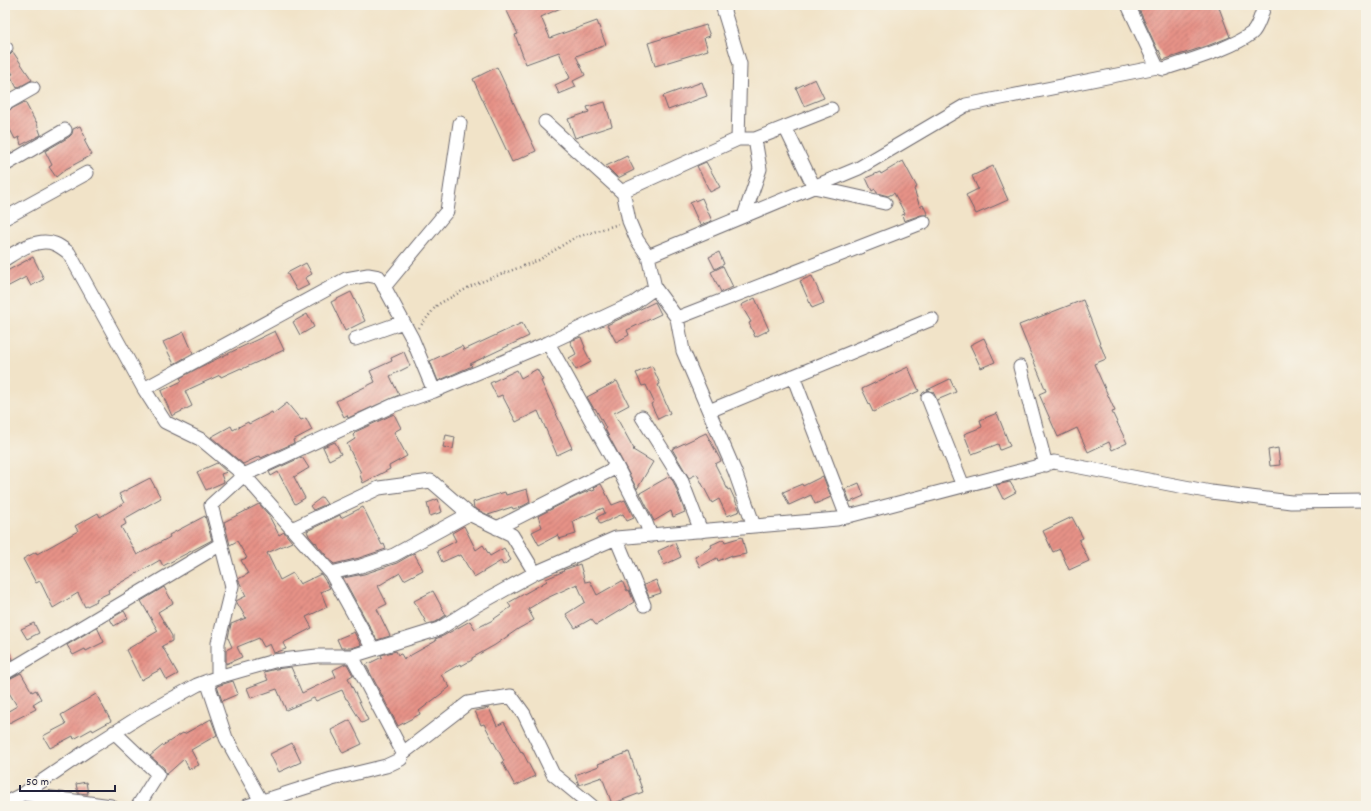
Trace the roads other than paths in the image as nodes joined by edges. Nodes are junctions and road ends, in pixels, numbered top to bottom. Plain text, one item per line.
1 (722, 5) edge
2 (1128, 5) edge
3 (1264, 5) edge
4 (1157, 67) junction
5 (33, 88) dead end
6 (5, 104) edge
7 (831, 109) dead end
8 (545, 122) dead end
9 (460, 123) dead end
10 (785, 127) junction
11 (65, 130) dead end
12 (738, 139) junction
13 (755, 139) junction
14 (5, 165) edge
15 (87, 173) dead end
16 (814, 187) junction
17 (623, 193) junction
18 (885, 203) dead end
19 (744, 216) junction
20 (5, 218) edge
21 (924, 222) dead end
22 (648, 256) junction
23 (5, 259) edge
24 (384, 287) junction
25 (655, 288) junction
26 (677, 318) junction
27 (932, 319) dead end
28 (403, 322) junction
29 (355, 339) dead end
30 (548, 343) junction
31 (1020, 367) dead end
32 (793, 376) junction
33 (144, 389) junction
34 (434, 391) junction
35 (928, 398) dead end
36 (709, 411) junction
37 (642, 417) dead end
38 (1046, 465) junction
39 (617, 467) junction
40 (244, 475) junction
41 (963, 486) junction
42 (1366, 501) edge
43 (469, 514) junction
44 (847, 517) junction
45 (754, 526) junction
46 (497, 528) junction
47 (292, 529) junction
48 (701, 531) junction
49 (651, 536) junction
50 (616, 538) junction
51 (221, 544) junction
52 (331, 573) junction
53 (536, 573) junction
54 (644, 605) dead end
55 (373, 649) junction
56 (352, 656) junction
57 (5, 673) edge
58 (212, 679) junction
59 (114, 732) junction
60 (403, 754) junction
61 (23, 794) junction
62 (261, 801) junction
63 (5, 803) edge
64 (111, 806) edge
65 (138, 806) edge
66 (247, 806) edge
67 (592, 806) edge

1 - 12 street
2 - 4 street
3 - 4 street
4 - 16 street
5 - 6 street
7 - 10 street
8 - 17 street
9 - 24 street
10 - 13 street
10 - 16 street
11 - 14 street
12 - 13 street
12 - 17 street
13 - 19 street
15 - 20 street
16 - 18 street
16 - 19 street
17 - 22 street
19 - 22 street
21 - 26 street
22 - 25 street
23 - 33 street
24 - 28 street
24 - 33 street
25 - 26 street
25 - 30 street
26 - 36 street
27 - 32 street
28 - 29 street
28 - 34 street
30 - 34 street
30 - 39 street
31 - 38 street
32 - 36 street
32 - 44 street
33 - 40 street
34 - 40 street
35 - 41 street
36 - 45 street
37 - 48 street
38 - 41 street
38 - 42 street
39 - 46 street
39 - 49 street
40 - 47 street
40 - 51 street
41 - 44 street
43 - 46 street
43 - 47 street
43 - 52 street
44 - 45 street
45 - 48 street
46 - 53 street
47 - 52 street
48 - 49 street
49 - 50 street
50 - 53 street
50 - 54 street
51 - 57 street
51 - 58 street
52 - 55 street
53 - 55 street
55 - 56 street
56 - 58 street
56 - 60 street
58 - 59 street
58 - 62 street
59 - 61 street
59 - 65 street
60 - 62 street
60 - 67 street
61 - 63 street
61 - 64 street
62 - 66 street

